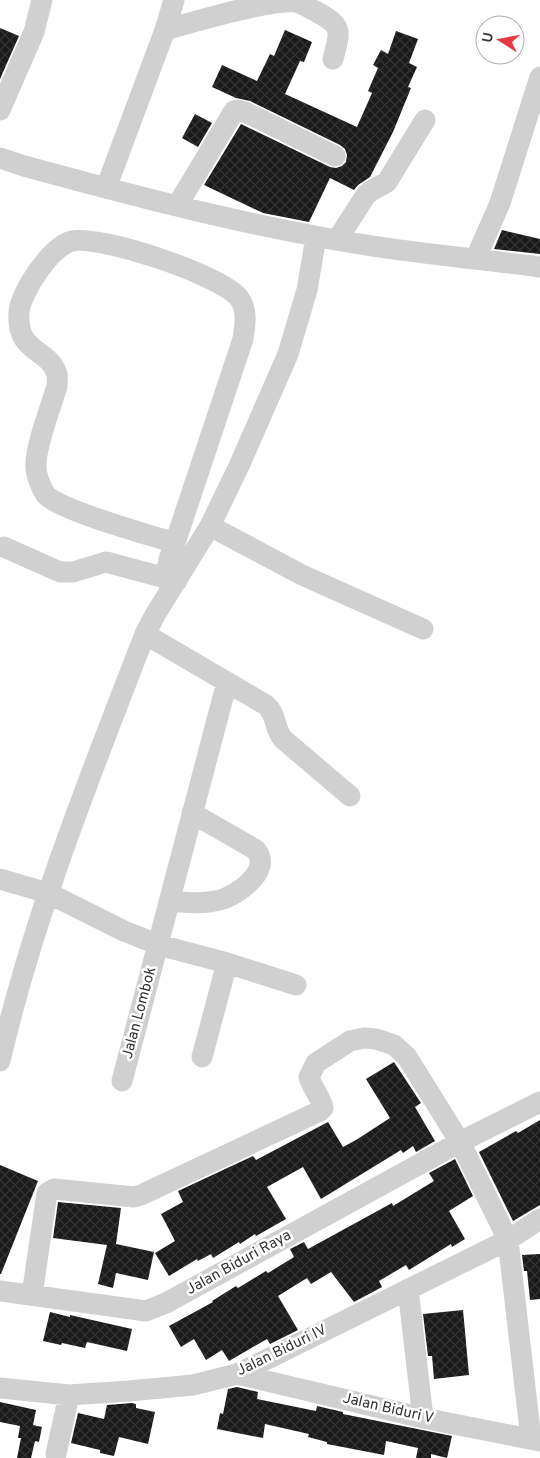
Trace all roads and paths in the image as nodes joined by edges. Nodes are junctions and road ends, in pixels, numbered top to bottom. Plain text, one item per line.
1 (42, 0) edge
2 (174, 0) edge
3 (165, 30) junction
4 (333, 59) dead end
5 (540, 77) edge
6 (0, 110) edge
7 (425, 120) dead end
8 (335, 156) dead end
9 (0, 158) edge
10 (106, 188) junction
11 (177, 206) junction
12 (316, 236) junction
13 (337, 240) junction
14 (476, 258) junction
15 (540, 267) edge
16 (210, 526) junction
17 (175, 543) junction
18 (4, 547) dead end
19 (171, 579) junction
20 (423, 629) dead end
21 (146, 634) junction
22 (227, 682) junction
23 (350, 796) dead end
24 (192, 813) junction
25 (0, 879) edge
26 (48, 893) junction
27 (170, 900) junction
28 (158, 945) junction
29 (227, 963) junction
30 (296, 985) dead end
31 (202, 1057) dead end
32 (0, 1061) edge
33 (122, 1081) dead end
34 (540, 1102) edge
35 (460, 1142) junction
36 (540, 1218) edge
37 (508, 1240) junction
38 (408, 1289) junction
39 (0, 1291) edge
40 (32, 1295) junction
41 (238, 1374) junction
42 (0, 1388) edge
43 (69, 1394) junction
44 (423, 1418) junction
45 (535, 1440) edge
46 (56, 1454) dead end

1 - 6 street
2 - 3 street
3 - 4 street
3 - 10 street
5 - 14 street
7 - 13 street
8 - 11 street
9 - 10 street
10 - 11 street
11 - 12 street
12 - 13 street
12 - 16 street
13 - 14 street
14 - 15 street
16 - 19 street
16 - 20 street
17 - 17 street
17 - 19 street
18 - 19 street
19 - 21 street
21 - 22 street
21 - 26 street
22 - 23 street
22 - 24 street, Jalan Lombok
24 - 27 street, Jalan Lombok
24 - 27 street
25 - 26 street
26 - 28 street
26 - 32 street
27 - 28 street, Jalan Lombok
28 - 29 street
28 - 33 street, Jalan Lombok
29 - 30 street
29 - 31 street
34 - 35 street, Jalan Biduri Raya
35 - 37 street
35 - 40 street, Jalan Biduri Raya
35 - 40 street
36 - 37 street, Jalan Biduri IV
37 - 38 street, Jalan Biduri IV
37 - 45 street
38 - 41 street, Jalan Biduri IV
38 - 44 street
39 - 40 street, Jalan Biduri Raya
41 - 43 street, Jalan Biduri IV
41 - 44 street, Jalan Biduri V
42 - 43 street, Jalan Biduri IV
43 - 46 street
44 - 45 street, Jalan Biduri V

